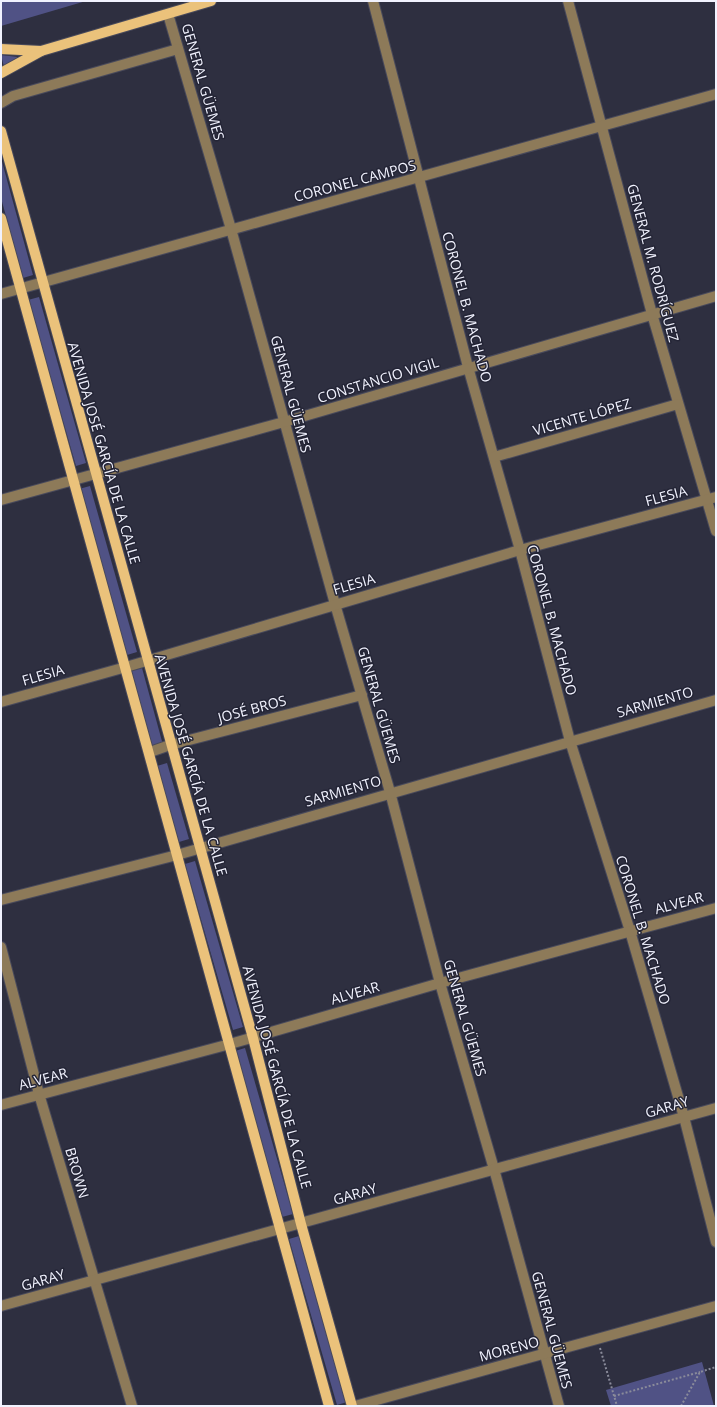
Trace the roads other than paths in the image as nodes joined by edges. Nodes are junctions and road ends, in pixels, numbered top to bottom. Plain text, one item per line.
1 (211, 1) edge
2 (373, 1) edge
3 (568, 1) edge
4 (168, 14) junction
5 (1, 49) edge
6 (178, 49) junction
7 (41, 51) junction
8 (1, 73) edge
9 (716, 94) edge
10 (1, 103) edge
11 (602, 126) junction
12 (1, 131) edge
13 (419, 178) junction
14 (1, 218) edge
15 (231, 229) junction
16 (42, 283) junction
17 (21, 289) junction
18 (1, 294) edge
19 (716, 296) edge
20 (652, 314) junction
21 (468, 367) junction
22 (678, 404) junction
23 (284, 422) junction
24 (494, 457) junction
25 (95, 474) junction
26 (74, 480) junction
27 (711, 498) edge
28 (1, 500) edge
29 (716, 531) edge
30 (520, 550) junction
31 (334, 604) junction
32 (147, 660) junction
33 (126, 667) junction
34 (362, 695) junction
35 (716, 700) edge
36 (1, 702) edge
37 (570, 741) junction
38 (170, 745) junction
39 (150, 752) junction
40 (390, 792) junction
41 (200, 848) junction
42 (177, 854) junction
43 (1, 900) edge
44 (716, 908) edge
45 (630, 931) junction
46 (1, 947) edge
47 (440, 983) junction
48 (253, 1038) junction
49 (230, 1044) junction
50 (40, 1094) junction
51 (1, 1105) edge
52 (716, 1108) edge
53 (684, 1116) junction
54 (494, 1169) junction
55 (302, 1224) junction
56 (281, 1230) junction
57 (716, 1242) edge
58 (93, 1280) junction
59 (1, 1306) edge
60 (716, 1306) edge
61 (544, 1354) junction
62 (132, 1406) edge
63 (330, 1406) edge
64 (352, 1406) edge
65 (356, 1406) edge
66 (559, 1406) edge

1 - 4 main road
2 - 13 street, CORONEL B. MACHADO
3 - 11 street, GENERAL M. RODRÍGUEZ
4 - 6 street, GENERAL GÜEMES
4 - 7 main road
5 - 7 main road
6 - 10 street
6 - 15 street, GENERAL GÜEMES
7 - 8 main road
9 - 11 street, CORONEL CAMPOS
11 - 13 street, CORONEL CAMPOS
11 - 20 street, GENERAL M. RODRÍGUEZ
12 - 16 main road, AVENIDA JOSÉ GARCÍA DE LA CALLE
13 - 15 street, CORONEL CAMPOS
13 - 21 street, CORONEL B. MACHADO
14 - 17 main road
15 - 16 street, CORONEL CAMPOS
15 - 23 street, GENERAL GÜEMES
16 - 17 street, CORONEL CAMPOS
16 - 25 main road, AVENIDA JOSÉ GARCÍA DE LA CALLE
17 - 18 street, CORONEL CAMPOS
17 - 26 main road
19 - 20 street, CONSTANCIO VIGIL
20 - 21 street, CONSTANCIO VIGIL
20 - 22 street, GENERAL M. RODRÍGUEZ
21 - 23 street, CONSTANCIO VIGIL
21 - 24 street, CORONEL B. MACHADO
22 - 24 street, VICENTE LÓPEZ
22 - 27 street, GENERAL M. RODRÍGUEZ
23 - 25 street, CONSTANCIO VIGIL
23 - 31 street, GENERAL GÜEMES
24 - 30 street, CORONEL B. MACHADO
25 - 26 street, CONSTANCIO VIGIL
25 - 32 main road, AVENIDA JOSÉ GARCÍA DE LA CALLE
26 - 28 street, CONSTANCIO VIGIL
26 - 33 main road
27 - 29 street, GENERAL M. RODRÍGUEZ
27 - 30 street, FLESIA
30 - 31 street, FLESIA
30 - 37 street, CORONEL B. MACHADO
31 - 32 street, FLESIA
31 - 34 street, GENERAL GÜEMES
32 - 33 street, FLESIA
32 - 38 main road, AVENIDA JOSÉ GARCÍA DE LA CALLE
33 - 36 street, FLESIA
33 - 39 main road
34 - 38 street, JOSÉ BROS
34 - 40 street, GENERAL GÜEMES
35 - 37 street, SARMIENTO
37 - 40 street, SARMIENTO
37 - 45 street, CORONEL B. MACHADO
38 - 39 street, JOSÉ BROS
38 - 41 main road, AVENIDA JOSÉ GARCÍA DE LA CALLE
39 - 42 main road
40 - 41 street, SARMIENTO
40 - 47 street, GENERAL GÜEMES
41 - 42 street, SARMIENTO
41 - 48 main road, AVENIDA JOSÉ GARCÍA DE LA CALLE
42 - 43 street, SARMIENTO
42 - 49 main road
44 - 45 street, ALVEAR
45 - 47 street, ALVEAR
45 - 53 street, CORONEL B. MACHADO
46 - 50 street, BROWN
47 - 48 street, ALVEAR
47 - 54 street, GENERAL GÜEMES
48 - 49 street, ALVEAR
48 - 55 main road, AVENIDA JOSÉ GARCÍA DE LA CALLE
49 - 50 street, ALVEAR
49 - 56 main road
50 - 51 street, ALVEAR
50 - 58 street, BROWN
52 - 53 street, GARAY
53 - 54 street, GARAY
53 - 57 street, CORONEL B. MACHADO
54 - 55 street, GARAY
54 - 61 street, GENERAL GÜEMES
55 - 56 street, GARAY
55 - 64 main road, AVENIDA JOSÉ GARCÍA DE LA CALLE
56 - 58 street, GARAY
56 - 63 main road
58 - 59 street, GARAY
58 - 62 street, BROWN
60 - 61 street, MORENO
61 - 65 street, MORENO
61 - 66 street, GENERAL GÜEMES

